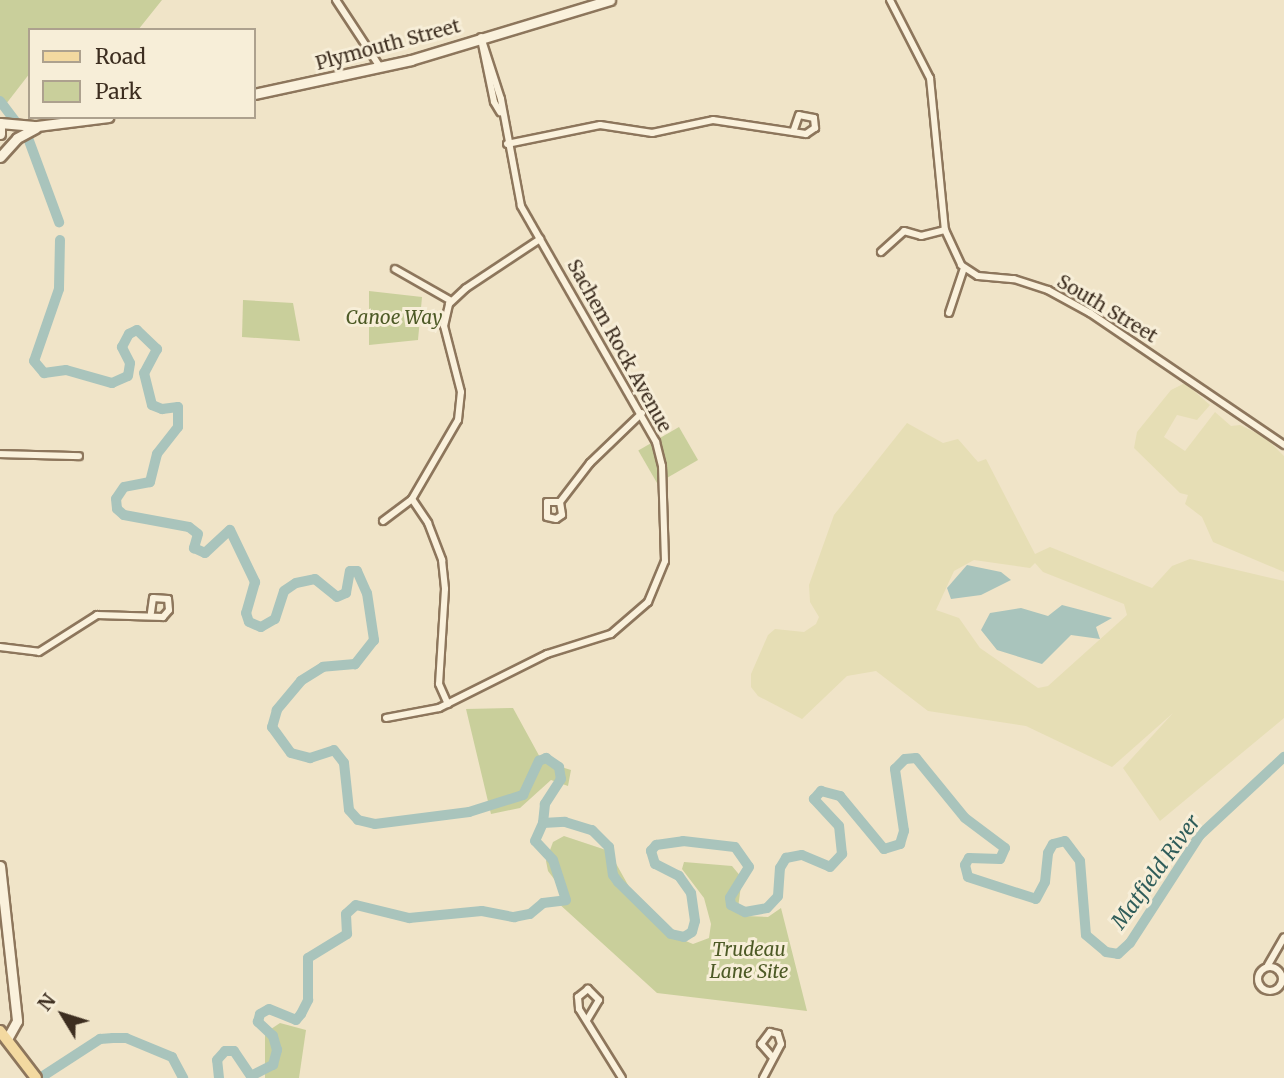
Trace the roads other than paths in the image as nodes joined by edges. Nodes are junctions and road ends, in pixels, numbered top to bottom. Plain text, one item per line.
1 (335, 0) edge
2 (610, 0) edge
3 (890, 0) edge
4 (481, 37) junction
5 (380, 67) junction
6 (256, 94) edge
7 (82, 119) edge
8 (57, 121) edge
9 (2, 123) edge
10 (24, 131) junction
11 (793, 132) dead end
12 (0, 134) edge
13 (507, 144) junction
14 (0, 157) edge
15 (945, 230) junction
16 (540, 239) junction
17 (881, 252) dead end
18 (964, 268) junction
19 (395, 269) dead end
20 (451, 301) junction
21 (949, 313) dead end
22 (642, 414) junction
23 (1284, 445) edge
24 (0, 454) edge
25 (79, 456) dead end
26 (412, 499) junction
27 (560, 502) dead end
28 (383, 522) dead end
29 (151, 614) dead end
30 (0, 647) edge
31 (448, 704) junction
32 (386, 718) dead end
33 (0, 866) edge
34 (1284, 937) edge
35 (1268, 965) dead end
36 (587, 1020) junction
37 (3, 1035) edge
38 (773, 1058) dead end
39 (34, 1075) edge
40 (622, 1078) edge
41 (763, 1078) edge

1 - 5 street
2 - 4 main road, Plymouth Street
3 - 15 street
4 - 5 main road, Plymouth Street
4 - 13 street, Sachem Rock Avenue
5 - 6 main road, Plymouth Street
7 - 8 main road
8 - 10 main road
9 - 10 main road
9 - 12 main road
10 - 14 main road
11 - 13 street
13 - 16 street, Sachem Rock Avenue
15 - 17 street
15 - 18 street
16 - 20 street
16 - 22 street, Sachem Rock Avenue
18 - 21 street
18 - 23 street, South Street
19 - 20 street
20 - 26 street
22 - 27 street
22 - 31 street, Sachem Rock Avenue
24 - 25 street
26 - 28 street
26 - 31 street
29 - 30 street
31 - 32 street, Sachem Rock Avenue
33 - 37 main road
34 - 35 street
36 - 36 street
36 - 40 street
37 - 39 main road
38 - 41 street

